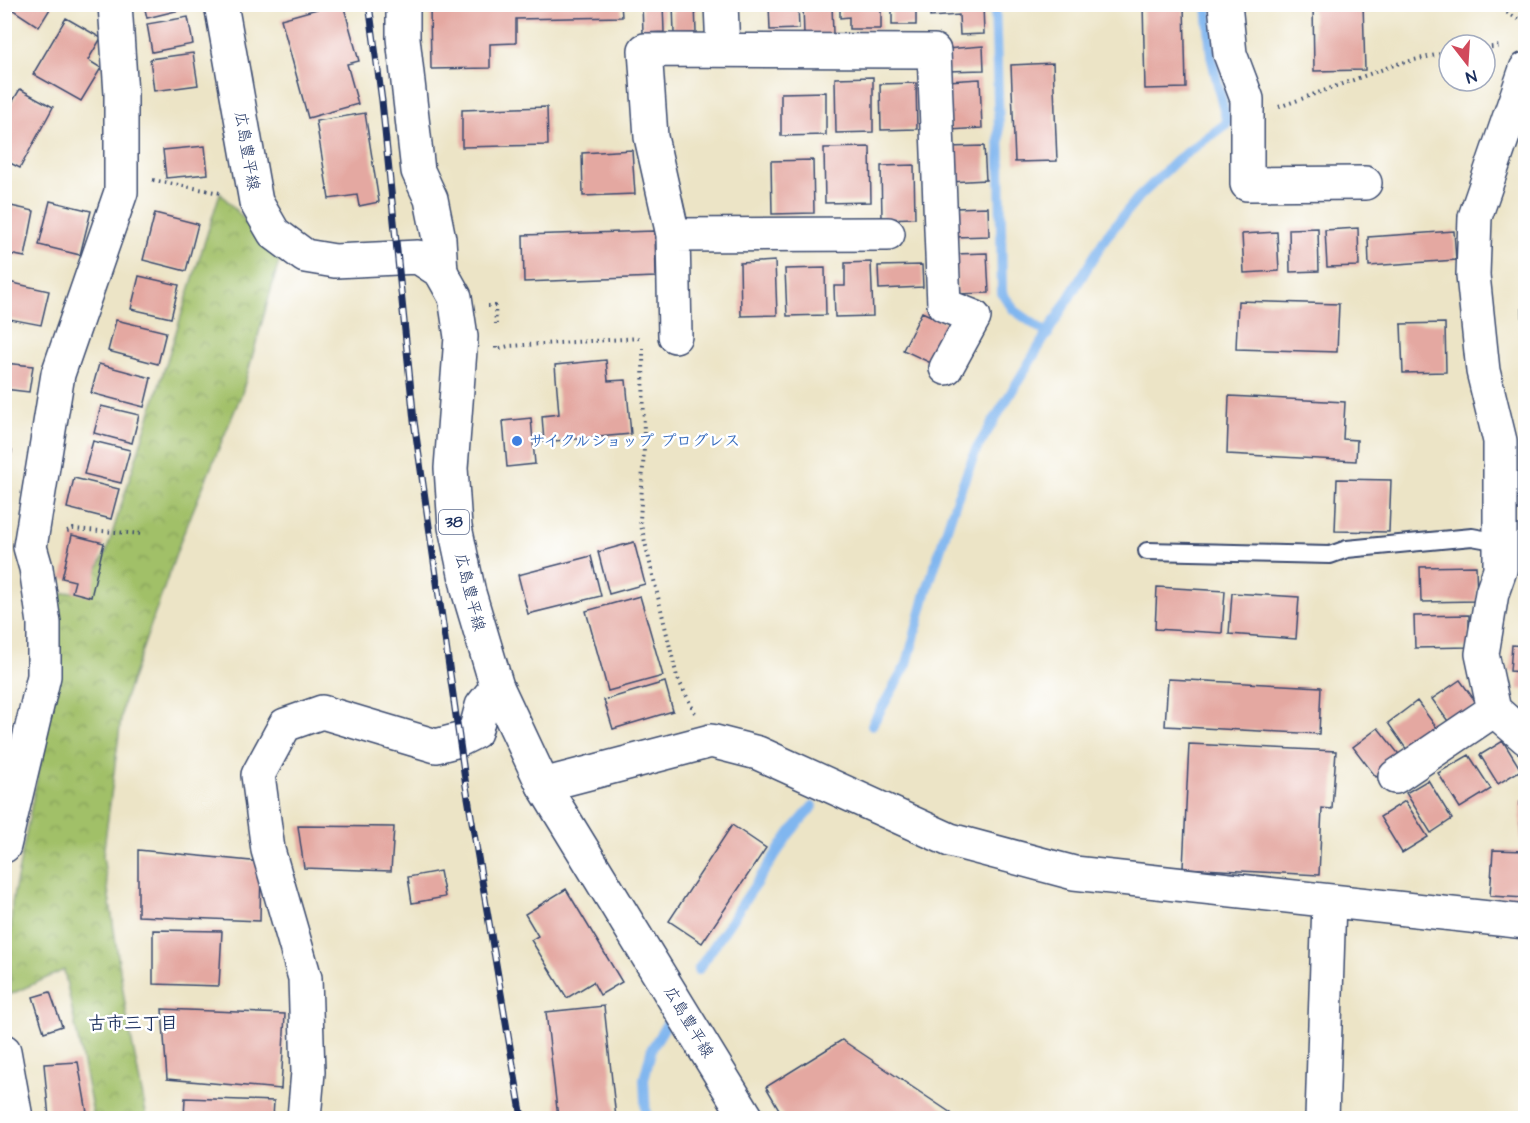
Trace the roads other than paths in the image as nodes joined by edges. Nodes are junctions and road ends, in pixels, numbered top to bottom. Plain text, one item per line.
1 (115, 4) edge
2 (221, 4) edge
3 (403, 4) edge
4 (721, 4) edge
5 (1225, 4) edge
6 (723, 50) junction
7 (1526, 69) edge
8 (1517, 122) edge
9 (1365, 183) dead end
10 (888, 234) dead end
11 (673, 236) junction
12 (441, 272) junction
13 (675, 336) dead end
14 (946, 368) dead end
15 (1500, 542) junction
16 (1147, 551) dead end
17 (497, 687) junction
18 (1494, 710) junction
19 (1526, 738) edge
20 (1395, 777) dead end
21 (543, 785) junction
22 (4, 846) edge
23 (1329, 901) junction
24 (1526, 922) edge
25 (4, 1051) edge
26 (16, 1119) edge
27 (304, 1119) edge
28 (747, 1119) edge
29 (1323, 1119) edge

1 - 22 street
2 - 12 street, 広島豊平線
3 - 12 street
4 - 6 street
5 - 9 street
6 - 11 street
6 - 14 street
7 - 8 street
8 - 15 street
10 - 11 street
11 - 13 street
12 - 17 street, 広島豊平線 / 38
15 - 16 lane
15 - 18 street
17 - 21 street, 広島豊平線 / 38
17 - 27 street
18 - 19 street
18 - 20 street
21 - 23 street
21 - 28 street, 広島豊平線 / 38
23 - 24 street
23 - 29 street
25 - 26 street

